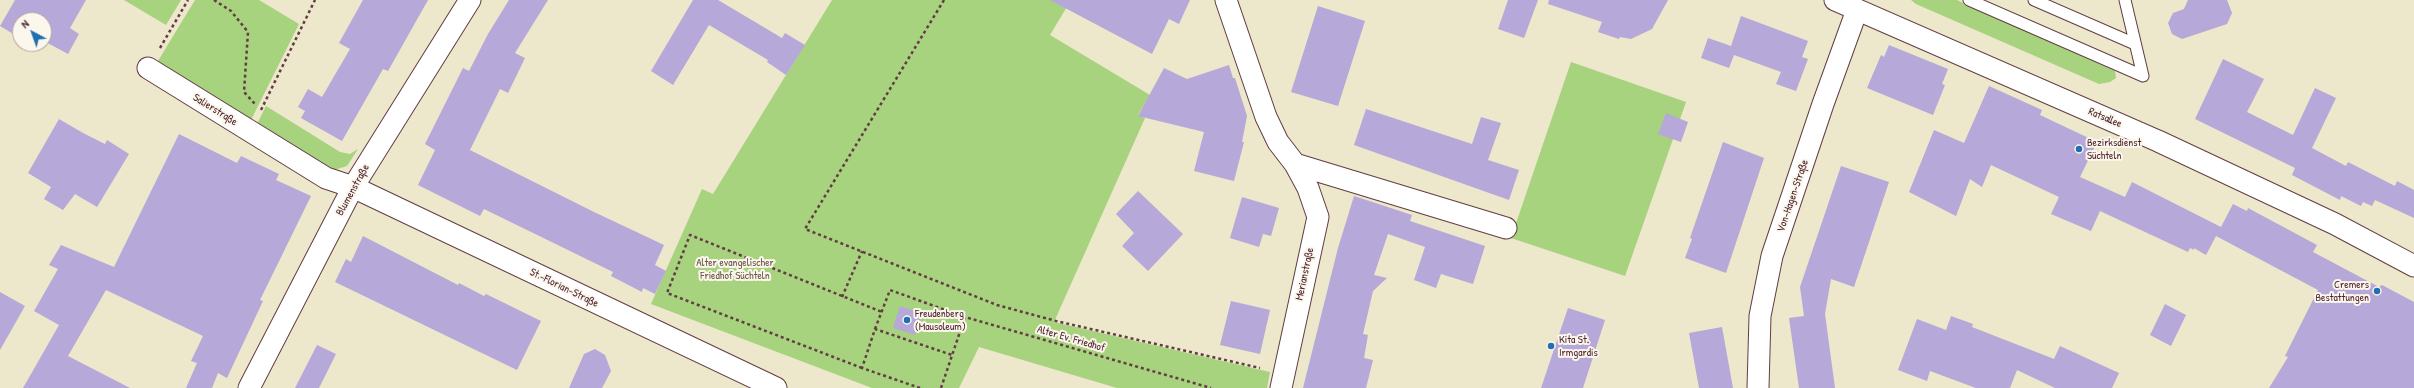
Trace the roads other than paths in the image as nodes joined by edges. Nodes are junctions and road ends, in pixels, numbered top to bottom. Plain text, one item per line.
1 (470, 0) edge
2 (1226, 0) edge
3 (1835, 0) edge
4 (1969, 0) edge
5 (2034, 0) edge
6 (2125, 0) edge
7 (1857, 10) junction
8 (2135, 44) junction
9 (148, 68) road end
10 (1295, 164) junction
11 (353, 187) junction
12 (1506, 228) dead end
13 (2414, 266) edge
14 (1282, 381) edge
15 (249, 388) edge
16 (776, 388) edge
17 (1758, 388) edge

1 - 11 street, Blumenstraße
2 - 10 street, Merianstraße
3 - 7 street, Ratsallee
4 - 8 lane
5 - 8 lane
6 - 8 lane
7 - 13 street, Ratsallee
7 - 17 street, Von-Hagen-Straße
9 - 11 street, Salierstraße
10 - 12 street
10 - 14 street, Merianstraße
11 - 15 street, Blumenstraße
11 - 16 street, St.-Florian-Straße

